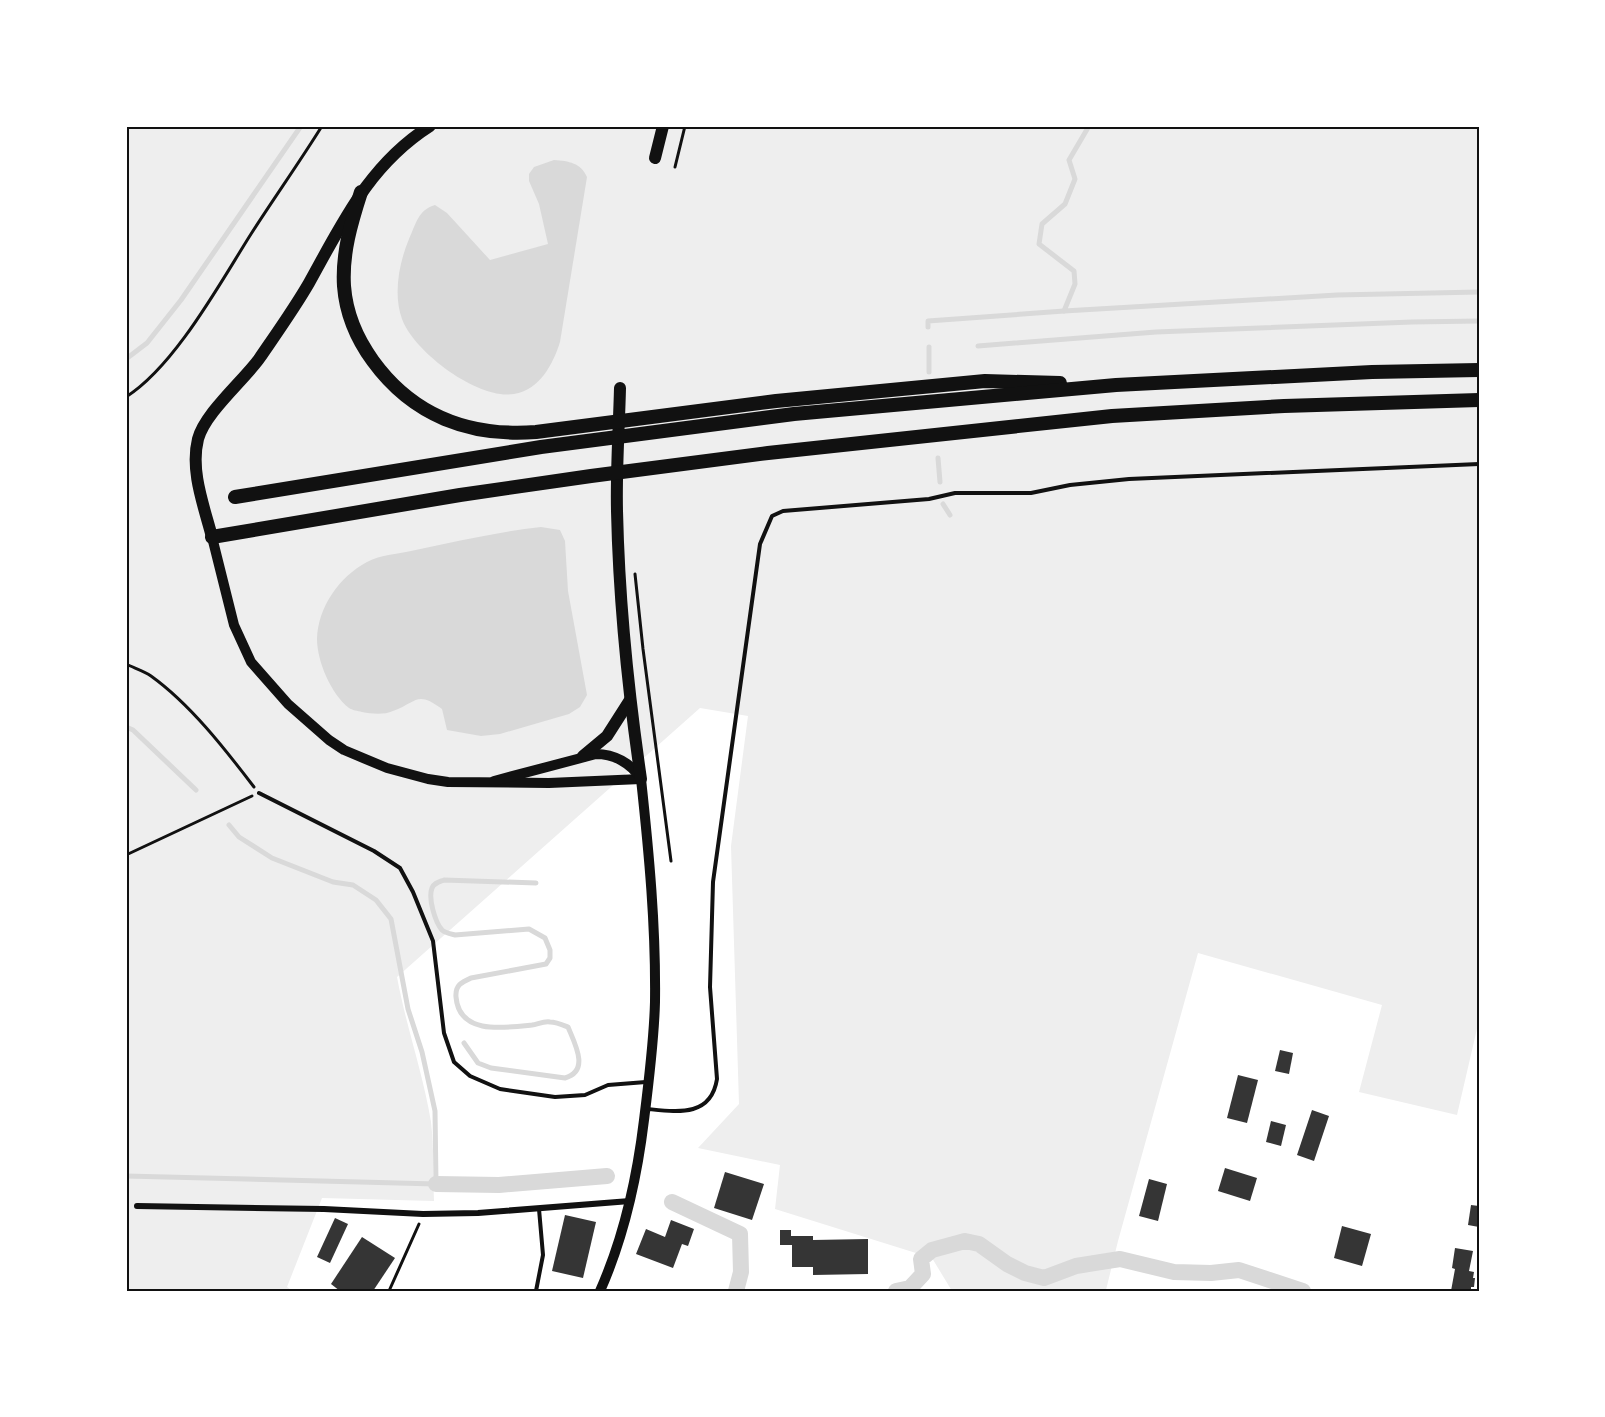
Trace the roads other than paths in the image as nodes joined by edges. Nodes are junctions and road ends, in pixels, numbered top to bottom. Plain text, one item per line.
1 (430, 126) edge
2 (663, 126) edge
3 (655, 158) dead end
4 (361, 192) junction
5 (1479, 370) edge
6 (620, 388) dead end
7 (941, 393) junction
8 (1479, 400) edge
9 (1479, 464) edge
10 (235, 496) dead end
11 (212, 537) junction
12 (630, 700) junction
13 (583, 756) junction
14 (640, 779) junction
15 (494, 781) junction
16 (259, 793) road end
17 (649, 1082) junction
18 (646, 1109) junction
19 (630, 1201) junction
20 (136, 1206) dead end
21 (539, 1207) junction
22 (536, 1291) edge
23 (600, 1291) edge

1 - 4 main road
2 - 3 main road
4 - 7 highway
4 - 11 main road
5 - 7 highway
6 - 12 main road
7 - 10 highway
8 - 11 highway
9 - 18 lane
11 - 15 main road
12 - 13 main road
12 - 14 main road
13 - 14 main road
13 - 15 main road
14 - 15 main road
14 - 17 main road
16 - 17 lane
17 - 18 main road
18 - 19 main road
19 - 21 street
19 - 23 main road
20 - 21 street
21 - 22 lane

